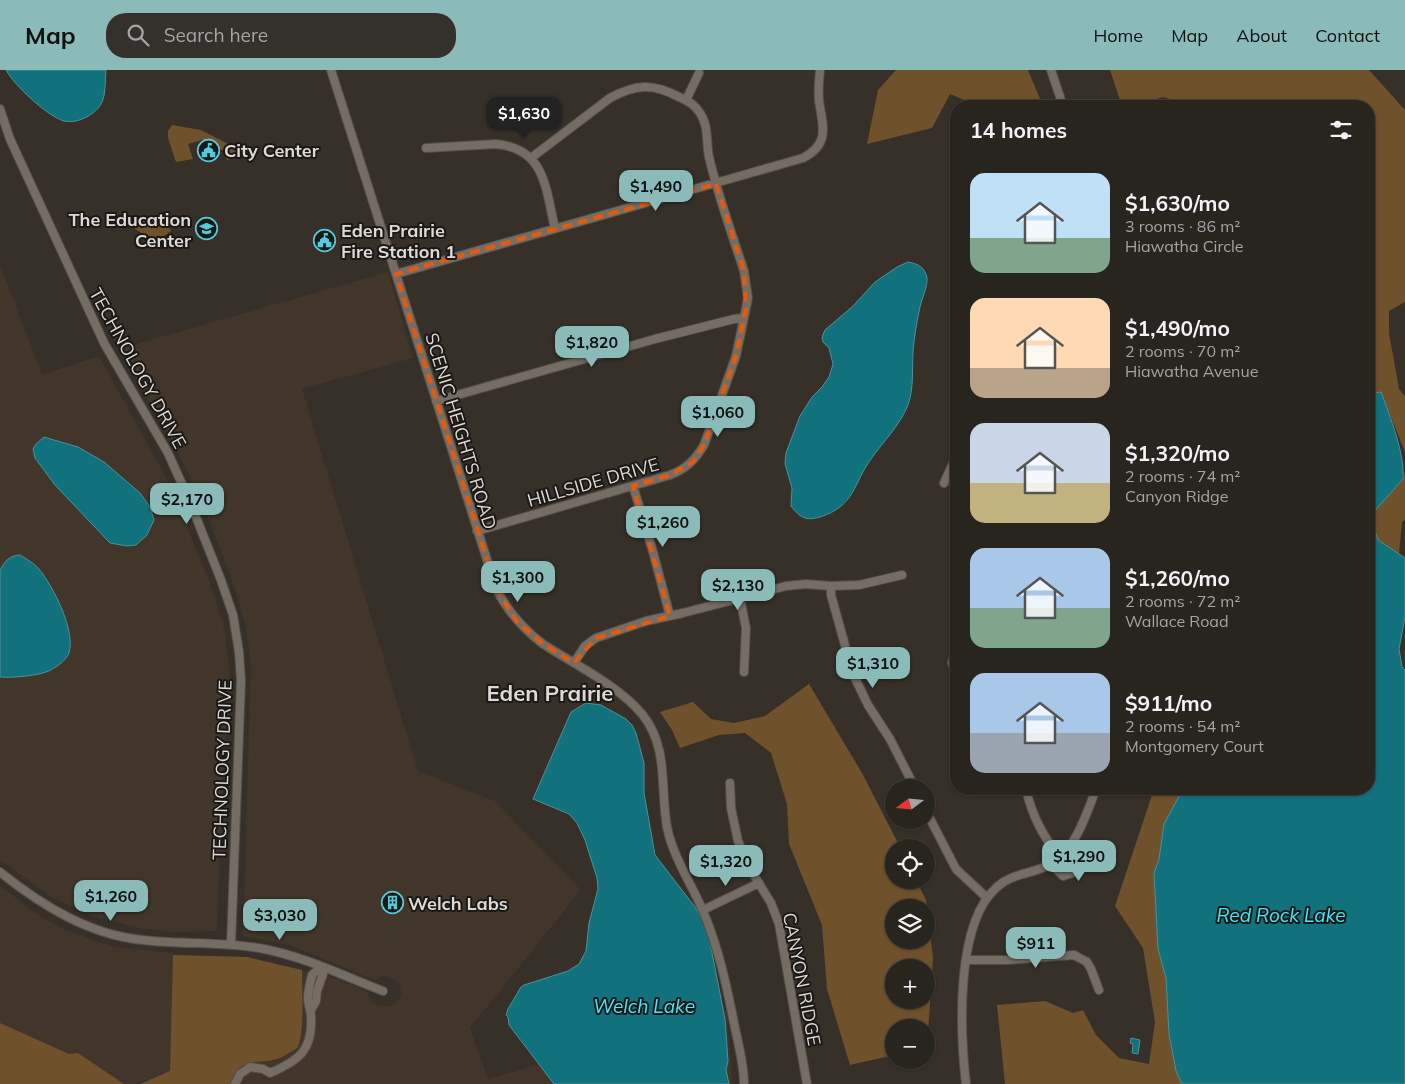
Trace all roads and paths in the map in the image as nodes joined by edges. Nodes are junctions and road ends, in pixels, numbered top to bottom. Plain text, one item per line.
1 (331, 70) edge
2 (820, 70) edge
3 (1052, 70) edge
4 (699, 73) dead end
5 (686, 100) junction
6 (1061, 100) edge
7 (0, 109) edge
8 (0, 122) edge
9 (10, 139) junction
10 (426, 148) dead end
11 (531, 158) junction
12 (716, 184) junction
13 (555, 228) junction
14 (396, 274) junction
15 (744, 318) junction
16 (436, 401) junction
17 (950, 470) edge
18 (944, 483) dead end
19 (633, 486) junction
20 (477, 531) junction
21 (902, 575) dead end
22 (831, 586) junction
23 (740, 599) junction
24 (670, 616) junction
25 (574, 663) junction
26 (744, 672) dead end
27 (910, 779) edge
28 (730, 783) dead end
29 (1027, 795) edge
30 (1093, 795) edge
31 (935, 828) edge
32 (1068, 850) junction
33 (1060, 858) junction
34 (1051, 864) junction
35 (0, 872) edge
36 (759, 883) junction
37 (986, 897) junction
38 (703, 910) junction
39 (231, 944) junction
40 (966, 960) junction
41 (321, 967) junction
42 (1099, 990) dead end
43 (382, 992) dead end
44 (235, 1084) edge
45 (744, 1084) edge
46 (806, 1084) edge
47 (966, 1084) edge

1 - 14 street, SCENIC HEIGHTS ROAD
2 - 12 street
3 - 6 street
4 - 5 street
5 - 11 street
5 - 12 street, HILLSIDE DRIVE
7 - 9 street, TECHNOLOGY DRIVE
8 - 9 street, TECHNOLOGY DRIVE
9 - 39 street, TECHNOLOGY DRIVE
10 - 11 street
11 - 13 street
12 - 13 street
12 - 15 street, HILLSIDE DRIVE
13 - 14 street
14 - 16 street, SCENIC HEIGHTS ROAD
15 - 16 street
15 - 19 street, HILLSIDE DRIVE
16 - 20 street, SCENIC HEIGHTS ROAD
17 - 18 street
19 - 20 street, HILLSIDE DRIVE
19 - 24 street
20 - 25 street, SCENIC HEIGHTS ROAD
21 - 22 street
22 - 23 street
22 - 27 street
23 - 24 street
23 - 26 street
24 - 25 street
25 - 38 street, SCENIC HEIGHTS ROAD
28 - 36 street, CANYON RIDGE
29 - 33 street
30 - 32 street
31 - 37 street
32 - 33 street
32 - 34 street
33 - 34 street
34 - 37 street
35 - 39 street
36 - 38 street
36 - 46 street, CANYON RIDGE
37 - 40 street
38 - 45 street, SCENIC HEIGHTS ROAD
39 - 41 street
40 - 42 street
40 - 47 street
41 - 43 street
41 - 44 street

